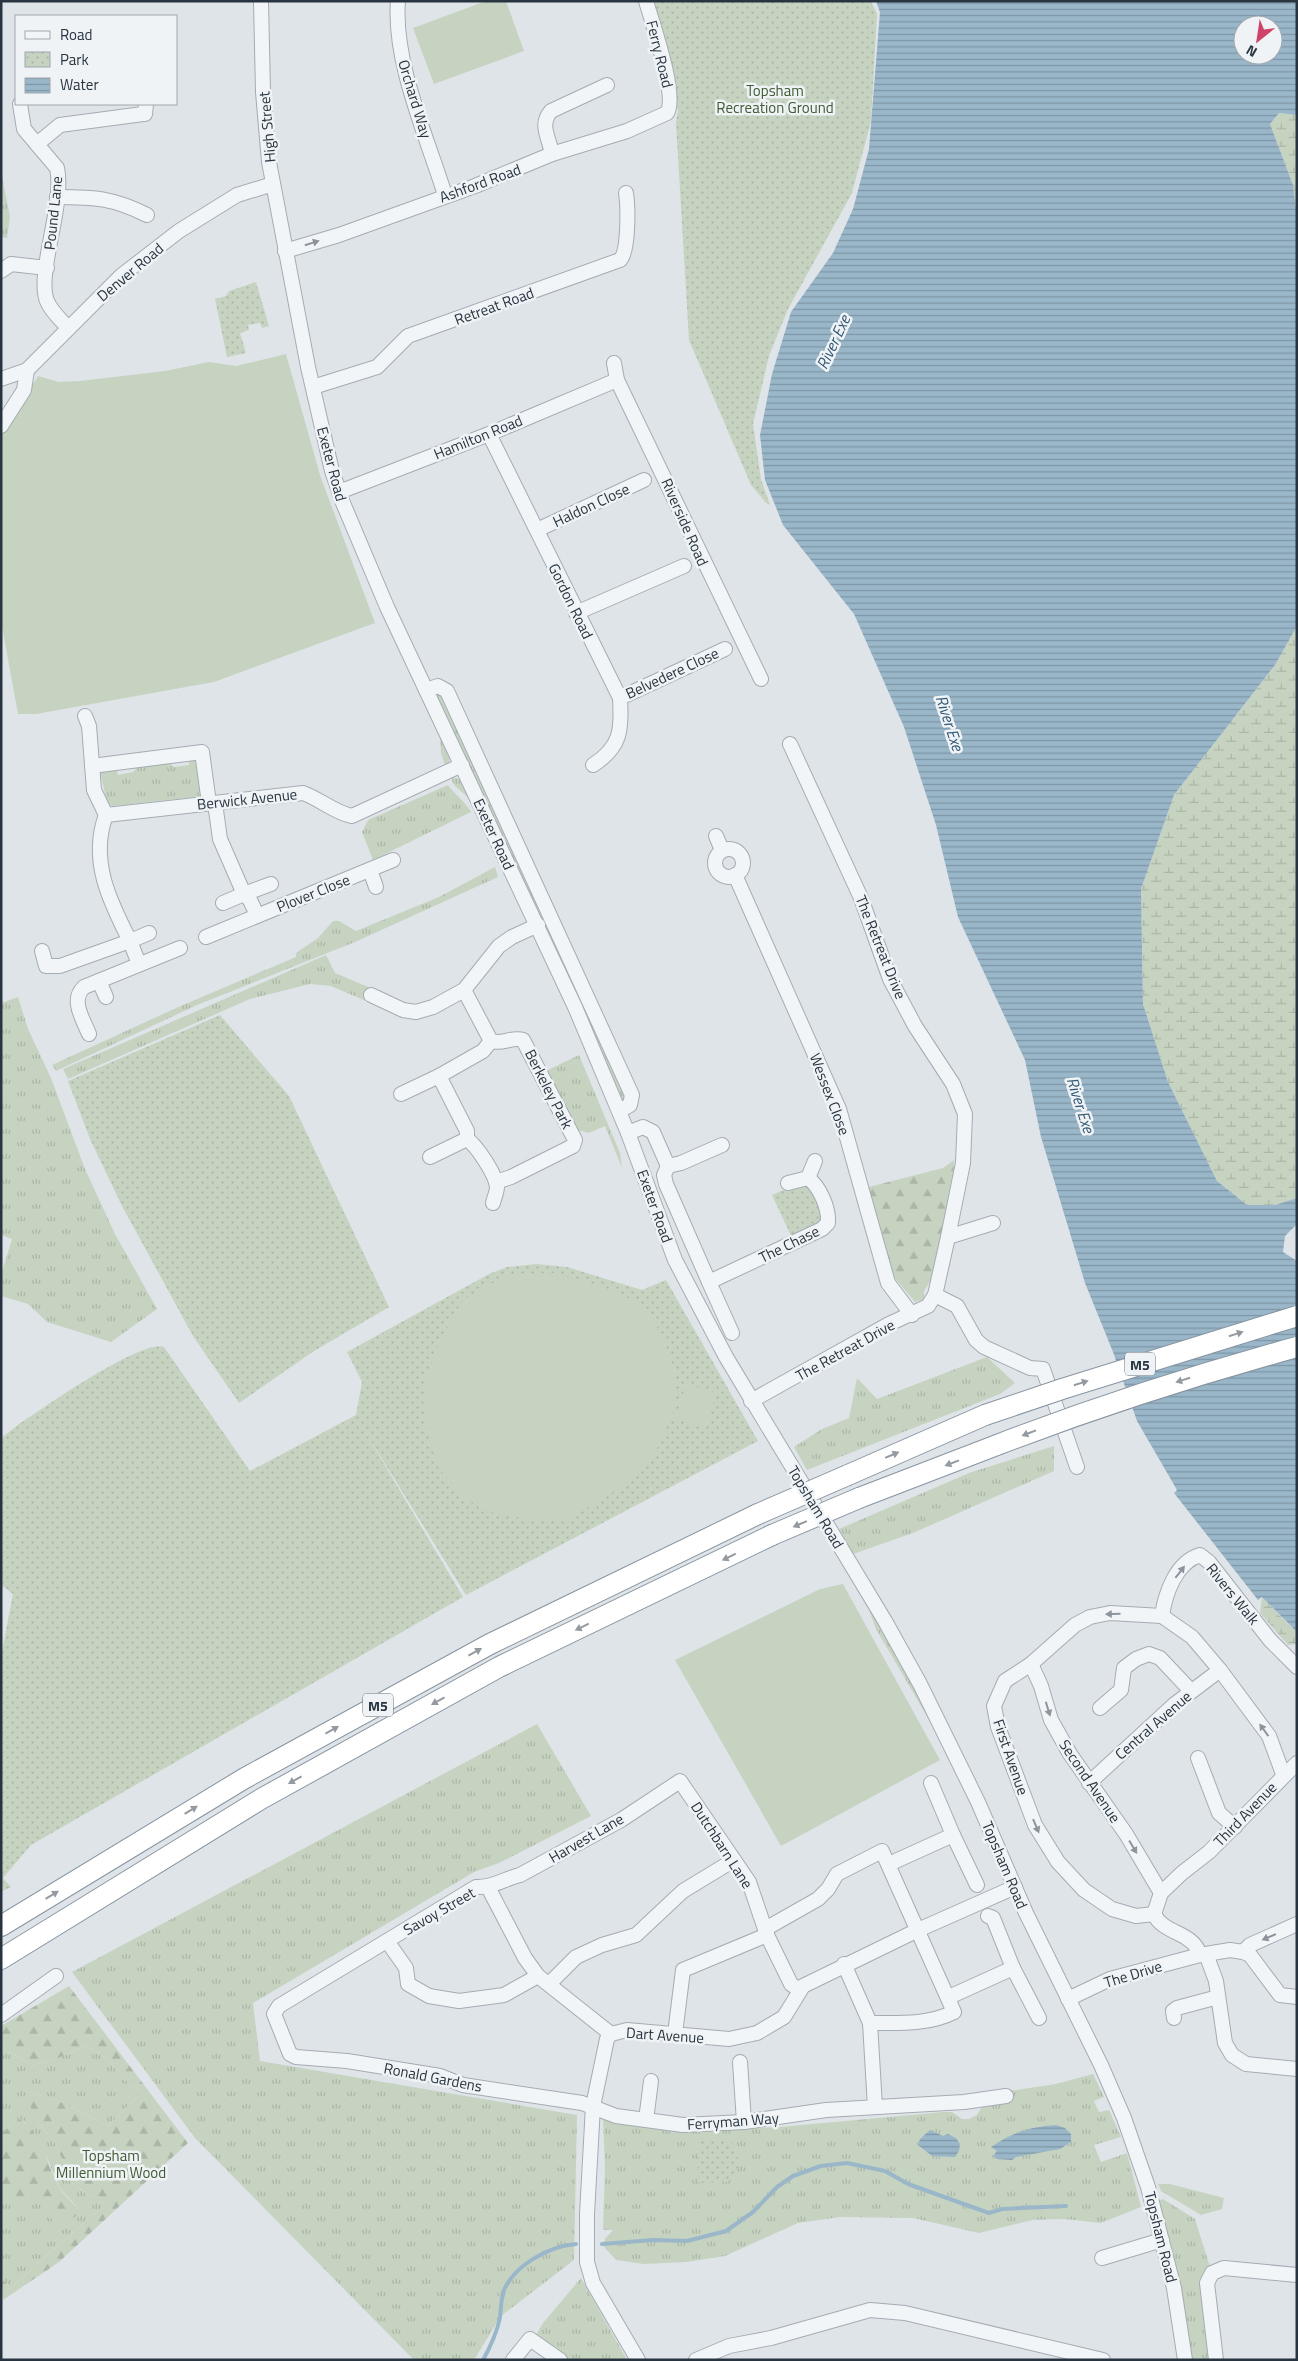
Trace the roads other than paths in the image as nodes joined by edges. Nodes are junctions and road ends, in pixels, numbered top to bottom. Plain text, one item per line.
1 (261, 1) edge
2 (398, 1) edge
3 (646, 1) edge
4 (607, 85) dead end
5 (20, 105) edge
6 (146, 105) edge
7 (670, 108) joint
8 (38, 144) junction
9 (552, 154) junction
10 (273, 184) junction
11 (626, 193) dead end
12 (445, 195) junction
13 (57, 197) junction
14 (147, 215) dead end
15 (285, 251) junction
16 (47, 268) junction
17 (1, 271) edge
18 (68, 328) junction
19 (614, 363) dead end
20 (27, 370) junction
21 (1, 379) edge
22 (617, 380) junction
23 (313, 387) junction
24 (1, 426) edge
25 (490, 434) junction
26 (644, 480) dead end
27 (339, 492) junction
28 (537, 530) junction
29 (684, 566) dead end
30 (576, 614) junction
31 (725, 649) dead end
32 (761, 679) dead end
33 (426, 690) junction
34 (620, 698) junction
35 (85, 716) dead end
36 (790, 744) dead end
37 (593, 764) dead end
38 (462, 765) junction
39 (92, 766) junction
40 (212, 803) junction
41 (106, 815) junction
42 (716, 836) dead end
43 (722, 850) junction
44 (393, 860) dead end
45 (370, 870) junction
46 (735, 876) junction
47 (271, 884) dead end
48 (376, 887) dead end
49 (244, 894) junction
50 (223, 904) dead end
51 (257, 915) junction
52 (538, 925) junction
53 (149, 933) dead end
54 (206, 936) dead end
55 (130, 941) junction
56 (180, 948) dead end
57 (42, 951) dead end
58 (139, 964) junction
59 (100, 981) junction
60 (464, 990) junction
61 (371, 995) dead end
62 (106, 997) dead end
63 (89, 1034) dead end
64 (491, 1041) junction
65 (439, 1076) junction
66 (401, 1094) dead end
67 (619, 1111) junction
68 (628, 1133) junction
69 (467, 1139) junction
70 (722, 1145) dead end
71 (430, 1157) dead end
72 (815, 1161) dead end
73 (668, 1166) junction
74 (808, 1178) junction
75 (496, 1182) junction
76 (788, 1183) dead end
77 (493, 1203) dead end
78 (992, 1223) dead end
79 (948, 1237) junction
80 (709, 1282) junction
81 (935, 1295) junction
82 (912, 1315) junction
83 (1297, 1316) edge
84 (732, 1333) dead end
85 (1297, 1347) edge
86 (751, 1401) junction
87 (1077, 1467) dead end
88 (1162, 1616) junction
89 (1031, 1664) junction
90 (1297, 1667) edge
91 (1220, 1670) junction
92 (1191, 1691) junction
93 (1100, 1708) dead end
94 (1198, 1758) dead end
95 (1297, 1763) edge
96 (1290, 1774) edge
97 (680, 1781) joint
98 (1089, 1783) junction
99 (931, 1784) dead end
100 (1235, 1827) junction
101 (953, 1834) junction
102 (734, 1860) junction
103 (889, 1864) junction
104 (977, 1885) dead end
105 (488, 1887) junction
106 (1015, 1888) junction
107 (1161, 1893) junction
108 (1154, 1914) junction
109 (988, 1916) dead end
110 (1297, 1924) edge
111 (1, 1926) edge
112 (918, 1930) junction
113 (766, 1932) junction
114 (388, 1941) junction
115 (1243, 1952) junction
116 (1203, 1954) junction
117 (1, 1958) edge
118 (844, 1964) junction
119 (1013, 1968) junction
120 (56, 1976) dead end
121 (543, 1980) junction
122 (799, 1990) junction
123 (949, 1997) junction
124 (1218, 1997) junction
125 (1297, 1997) edge
126 (1068, 1999) junction
127 (1, 2015) edge
128 (1039, 2018) dead end
129 (1174, 2018) dead end
130 (870, 2023) junction
131 (611, 2034) junction
132 (675, 2034) junction
133 (284, 2038) joint
134 (740, 2062) dead end
135 (1297, 2069) edge
136 (651, 2081) dead end
137 (1006, 2096) dead end
138 (593, 2106) junction
139 (875, 2108) junction
140 (646, 2120) junction
141 (744, 2122) junction
142 (1162, 2240) junction
143 (1102, 2258) dead end
144 (1297, 2275) edge
145 (513, 2360) edge
146 (560, 2360) edge
147 (638, 2360) edge
148 (696, 2360) edge
149 (1103, 2360) edge
150 (1185, 2360) edge
151 (1216, 2360) edge

1 - 10 street, High Street
2 - 12 street, Orchard Way
3 - 7 street, Ferry Road
4 - 9 street
5 - 8 street, Pound Lane
6 - 8 street
7 - 9 street, Ashford Road
8 - 13 street, Pound Lane
9 - 12 street, Ashford Road
10 - 15 street, High Street
10 - 18 street, Denver Road
11 - 23 street, Retreat Road
15 -> 12 street, Ashford Road
13 - 14 street
13 - 16 street, Pound Lane
15 - 23 street, Exeter Road
16 - 17 street
16 - 18 street, Pound Lane
18 - 20 street, Denver Road
19 - 22 street, Riverside Road
20 - 21 street, Denver Road
20 - 24 street
22 - 25 street, Hamilton Road
22 - 32 street, Riverside Road
23 - 27 street, Exeter Road
25 - 27 street, Hamilton Road
25 - 28 street, Gordon Road
26 - 28 street, Haldon Close
27 - 33 street, Exeter Road
28 - 30 street, Gordon Road
29 - 30 street
30 - 34 street, Gordon Road
31 - 34 street, Belvedere Close
33 - 38 street, Exeter Road
33 - 67 street
34 - 37 street, Gordon Road
35 - 39 street
36 - 79 street, The Retreat Drive
38 - 40 street, Berwick Avenue
38 - 52 street, Exeter Road
39 - 40 street, Plover Close
39 - 41 street
40 - 41 street, Berwick Avenue
40 - 49 street, Plover Close
41 - 55 street
42 - 43 street
43 - 46 street
43 - 46 street
44 - 45 street, Plover Close
45 - 48 street, Plover Close
45 - 51 street, Plover Close
46 - 82 street, Wessex Close
47 - 49 street
49 - 50 street
49 - 51 street, Plover Close
51 - 54 street, Plover Close
52 - 60 street
52 - 67 street, Exeter Road
53 - 55 street
55 - 57 street
55 - 58 street
56 - 58 street
58 - 59 street
59 - 62 street
59 - 63 street
60 - 61 street
60 - 64 street
64 - 65 street
64 - 75 street, Berkeley Park
65 - 66 street
65 - 69 street
67 - 68 street, Exeter Road
68 - 73 street
68 - 86 street, Exeter Road
69 - 71 street
69 - 75 street
70 - 73 street
72 - 74 street
73 - 80 street
74 - 76 street
74 - 80 street, The Chase
75 - 77 street
78 - 79 street
79 - 81 street, The Retreat Drive
80 - 84 street
81 - 82 street, The Retreat Drive
81 - 87 street
82 - 86 street, The Retreat Drive
111 -> 83 highway, M5, bridge
85 -> 117 highway, M5, bridge
86 - 106 street, Topsham Road
88 -> 89 street, First Avenue
88 -> 90 street, Rivers Walk
88 - 91 street, Third Avenue
89 -> 98 street, Second Avenue
89 -> 108 street, First Avenue
91 - 92 street, Central Avenue
96 -> 91 street, Third Avenue
92 - 93 street
92 - 98 street, Central Avenue
94 - 100 street
95 - 96 street
96 - 100 street, Third Avenue
97 - 102 street, Dutchbarn Lane
97 - 105 street, Harvest Lane
98 -> 107 street, Second Avenue
99 - 101 street
100 - 107 street, Third Avenue
101 - 103 street
101 - 104 street
102 - 113 street, Dutchbarn Lane
102 - 121 street
103 - 112 street
103 - 113 street
105 - 114 street, Savoy Street
105 - 121 street, Savoy Street
106 - 112 street
106 - 126 street, Topsham Road
107 - 108 street, Third Avenue
108 - 116 street
109 - 119 street
110 -> 115 street
112 - 118 street
112 - 123 street
113 - 122 street, Dutchbarn Lane
113 - 132 street
114 - 121 street
114 - 133 street, Savoy Street
115 - 116 street, The Drive
115 - 125 street
116 - 124 street
116 - 126 street, The Drive
118 - 122 street
118 - 130 street
119 - 123 street
119 - 128 street
120 - 127 street
121 - 131 street, Savoy Street
122 - 132 street, Dart Avenue
123 - 130 street
124 - 129 street
124 - 135 street
126 - 142 street, Topsham Road
130 - 139 street
131 - 132 street, Dart Avenue
131 - 138 street, Dart Avenue
133 - 138 street, Ronald Gardens
134 - 141 street
136 - 140 street
137 - 139 street, Ferryman Way
138 - 140 street, Ferryman Way
138 - 147 street, Dart Avenue
139 - 141 street, Ferryman Way
140 - 141 street, Ferryman Way
142 - 143 street
142 - 150 street, Topsham Road
144 - 151 street
145 - 146 street
148 - 149 street

